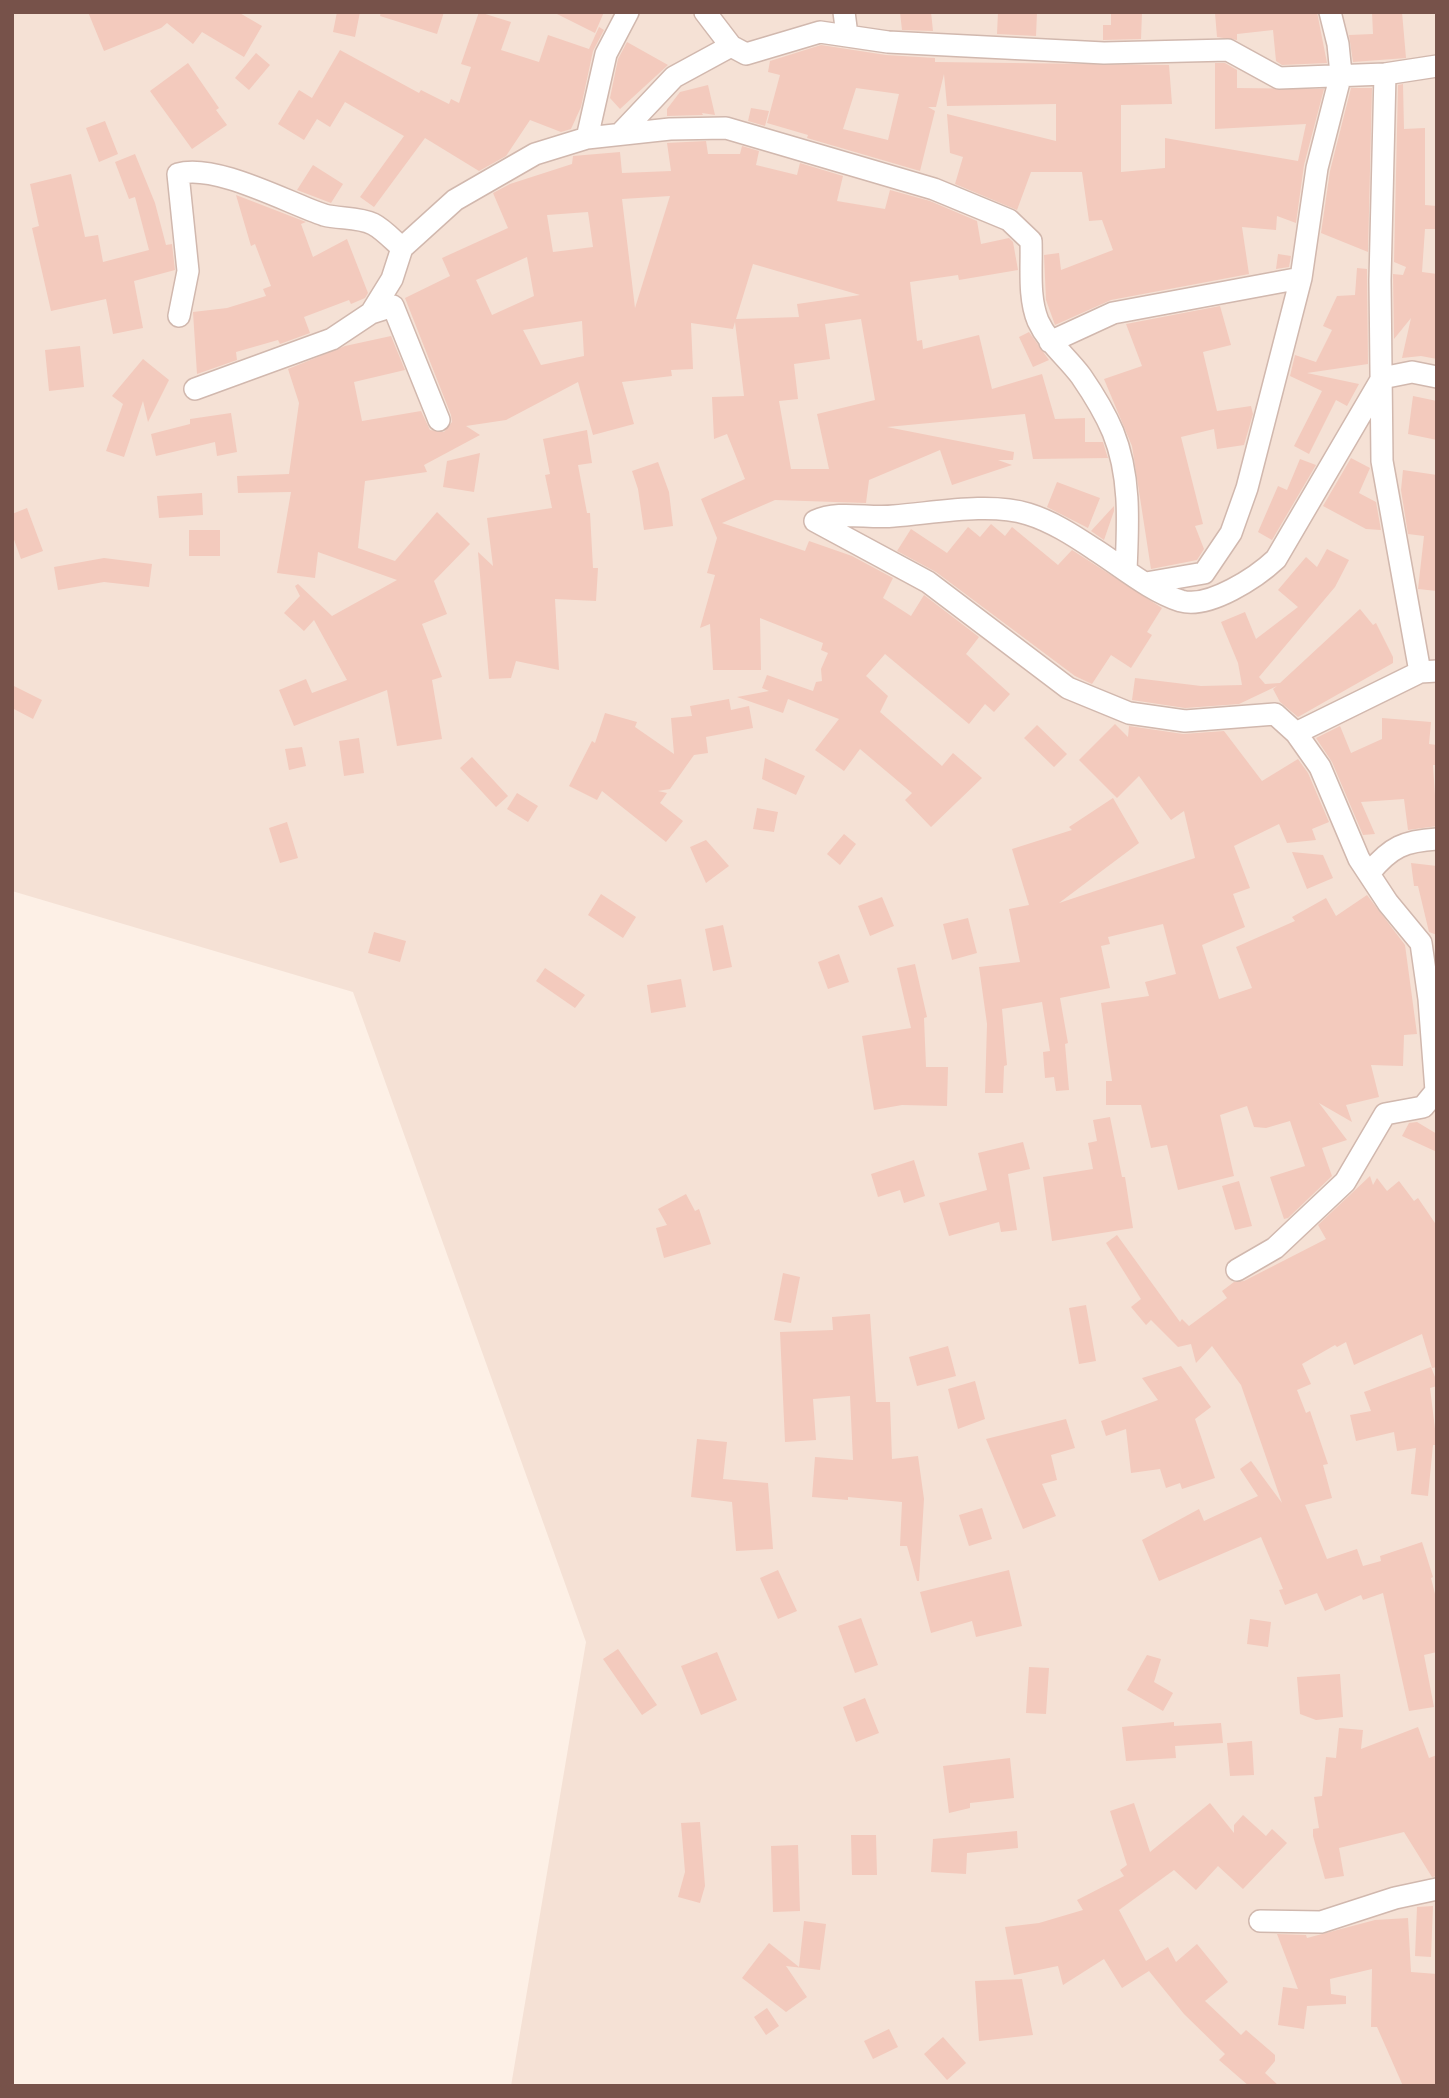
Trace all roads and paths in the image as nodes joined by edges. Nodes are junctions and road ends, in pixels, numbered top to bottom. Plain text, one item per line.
1 (628, 12) edge
2 (705, 12) edge
3 (844, 12) edge
4 (1330, 12) edge
5 (847, 35) junction
6 (731, 46) junction
7 (1437, 66) edge
8 (1341, 74) junction
9 (1385, 74) junction
10 (620, 134) junction
11 (587, 138) junction
12 (402, 248) junction
13 (1301, 278) junction
14 (371, 313) junction
15 (179, 316) dead end
16 (1050, 342) junction
17 (1437, 377) edge
18 (1382, 378) junction
19 (195, 389) dead end
20 (439, 420) dead end
21 (1126, 570) junction
22 (1146, 583) junction
23 (1429, 671) edge
24 (1296, 733) junction
25 (1437, 839) edge
26 (1370, 872) junction
27 (1433, 1101) edge
28 (1237, 1270) dead end
29 (1437, 1889) edge
30 (1260, 1921) dead end

1 - 11 street
2 - 6 street
3 - 5 street
4 - 8 street
5 - 6 street
5 - 8 street
6 - 10 street
7 - 9 street
8 - 9 street
8 - 13 street
9 - 18 street
10 - 11 street
10 - 16 street
11 - 12 street
12 - 14 street
12 - 15 street
13 - 16 street
13 - 22 street
14 - 19 street
14 - 20 street
16 - 21 street
17 - 18 street
18 - 22 street
18 - 23 street
21 - 22 street
21 - 24 street
23 - 24 street
24 - 26 street
25 - 26 street
26 - 27 street
27 - 28 street
29 - 30 street

